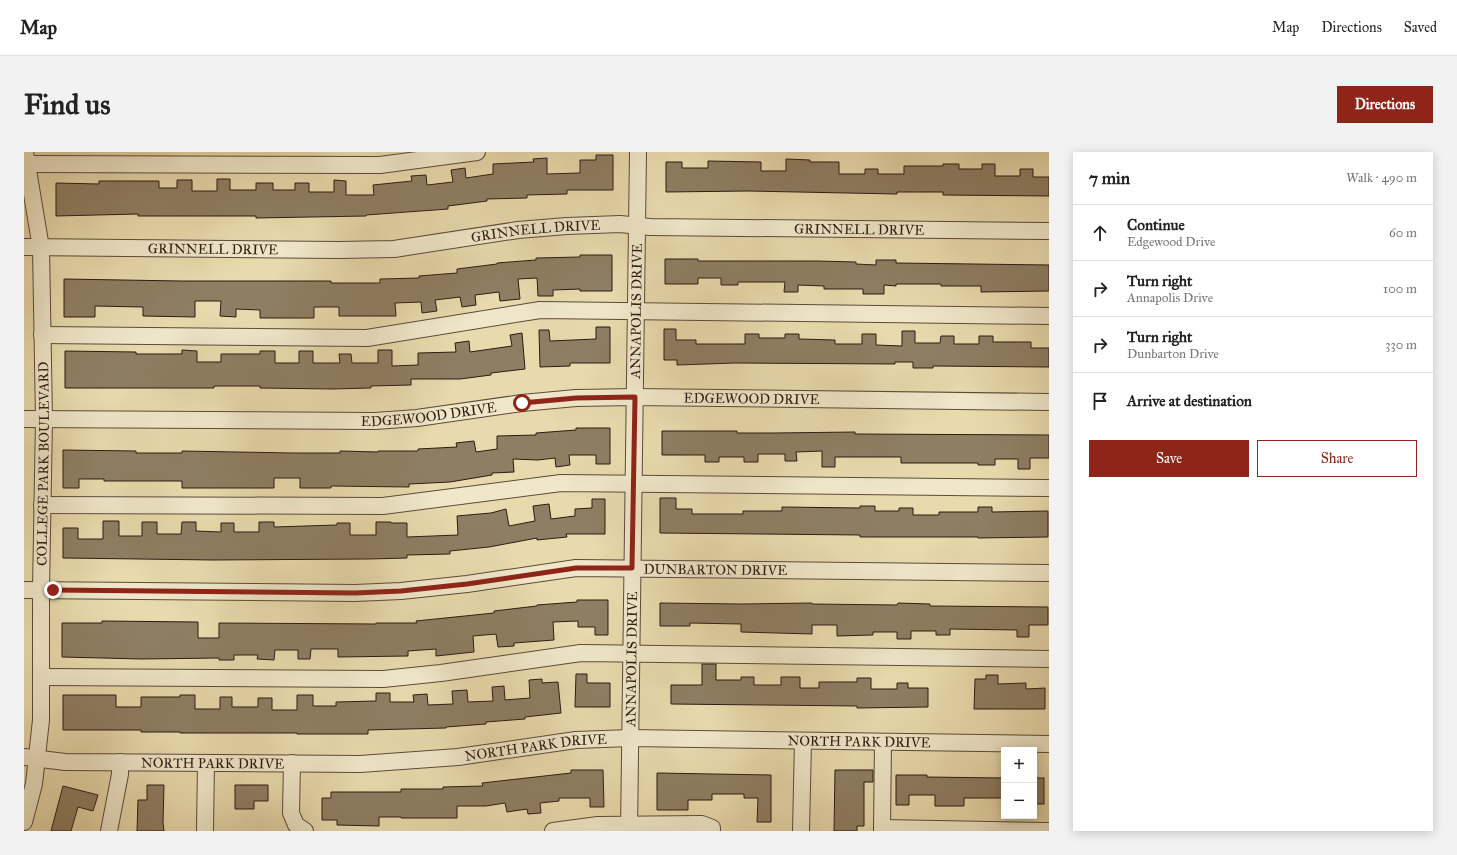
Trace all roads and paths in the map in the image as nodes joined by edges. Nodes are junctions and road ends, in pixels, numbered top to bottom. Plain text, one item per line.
1 (477, 152) edge
2 (638, 152) edge
3 (26, 158) edge
4 (637, 225) junction
5 (1049, 231) edge
6 (24, 248) edge
7 (41, 248) junction
8 (636, 312) junction
9 (1049, 316) edge
10 (42, 334) junction
11 (635, 397) junction
12 (1049, 402) edge
13 (24, 419) edge
14 (44, 419) junction
15 (634, 482) junction
16 (1049, 488) edge
17 (42, 505) junction
18 (632, 568) junction
19 (1049, 573) edge
20 (24, 590) edge
21 (41, 590) junction
22 (631, 654) junction
23 (1049, 659) edge
24 (41, 677) junction
25 (630, 738) junction
26 (803, 741) junction
27 (883, 742) junction
28 (1049, 744) edge
29 (31, 758) edge
30 (120, 762) junction
31 (206, 763) junction
32 (292, 763) junction
33 (24, 822) edge
34 (629, 828) edge
35 (882, 830) edge
36 (1049, 830) edge
37 (109, 831) edge
38 (205, 831) edge
39 (305, 831) edge
40 (553, 831) edge
41 (712, 831) edge
42 (801, 831) edge

1 - 3 street
2 - 4 street, ANNAPOLIS DRIVE
3 - 7 street, COLLEGE PARK BOULEVARD
4 - 5 street, GRINNELL DRIVE
4 - 7 street, GRINNELL DRIVE
4 - 8 street, ANNAPOLIS DRIVE
6 - 7 street, GRINNELL DRIVE
7 - 10 street, COLLEGE PARK BOULEVARD
8 - 9 street
8 - 10 street
8 - 11 street, ANNAPOLIS DRIVE
10 - 14 street, COLLEGE PARK BOULEVARD
11 - 12 street, EDGEWOOD DRIVE
11 - 14 street, EDGEWOOD DRIVE
11 - 15 street, ANNAPOLIS DRIVE
13 - 14 street, EDGEWOOD DRIVE
14 - 17 street, COLLEGE PARK BOULEVARD
15 - 16 street
15 - 17 street
15 - 18 street, ANNAPOLIS DRIVE
17 - 21 street, COLLEGE PARK BOULEVARD
18 - 19 street, DUNBARTON DRIVE
18 - 21 street, DUNBARTON DRIVE
18 - 22 street, ANNAPOLIS DRIVE
20 - 21 street, DUNBARTON DRIVE
21 - 24 street, COLLEGE PARK BOULEVARD
22 - 23 street
22 - 24 street
22 - 25 street, ANNAPOLIS DRIVE
24 - 29 street, COLLEGE PARK BOULEVARD
25 - 26 street, NORTH PARK DRIVE
25 - 32 street, NORTH PARK DRIVE
25 - 34 street, ANNAPOLIS DRIVE
26 - 27 street, NORTH PARK DRIVE
26 - 42 street
27 - 28 street, NORTH PARK DRIVE
27 - 35 street
29 - 30 street, NORTH PARK DRIVE
29 - 33 street, COLLEGE PARK BOULEVARD
30 - 31 street, NORTH PARK DRIVE
30 - 37 street
31 - 32 street, NORTH PARK DRIVE
31 - 38 street
32 - 39 street
34 - 40 street
34 - 41 street
35 - 36 street

